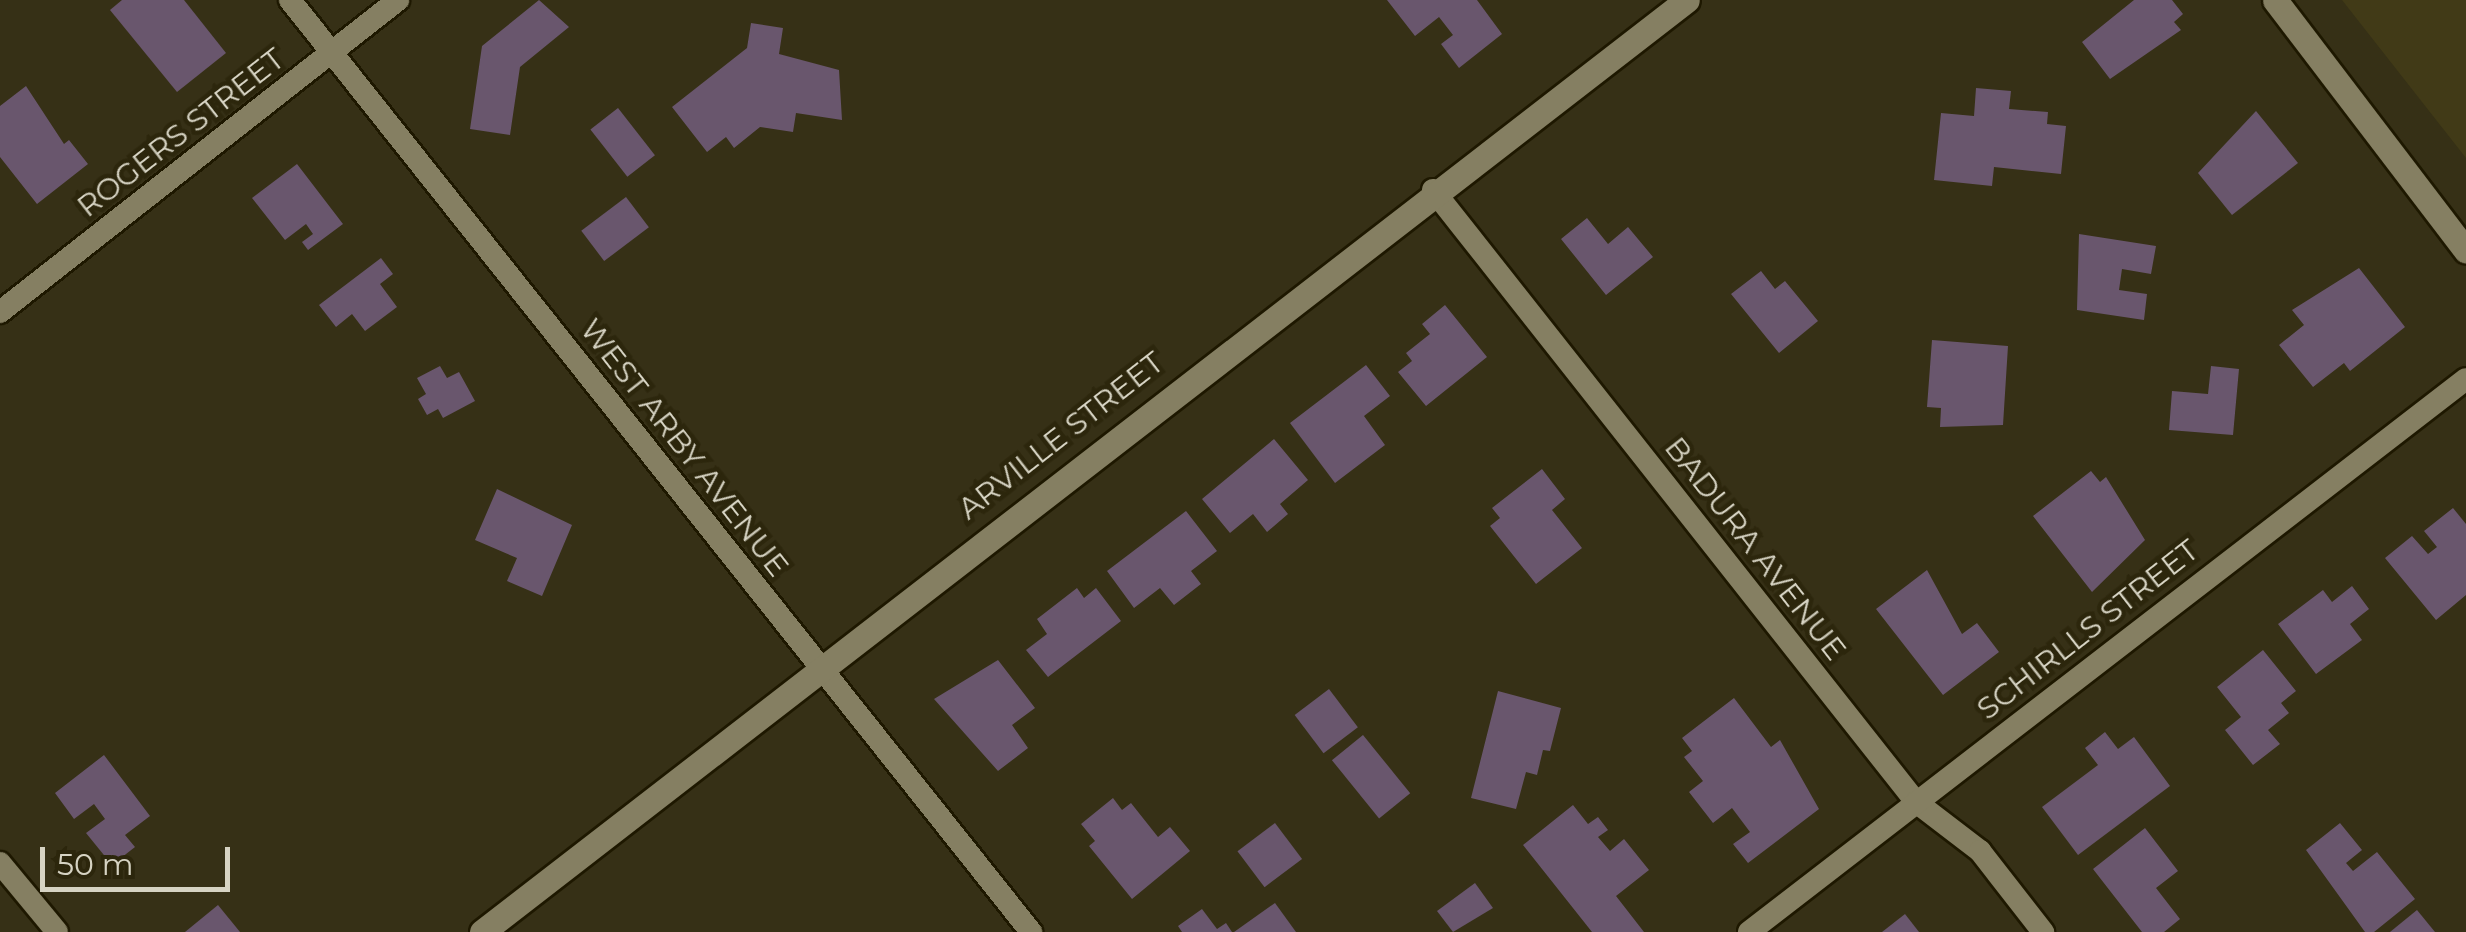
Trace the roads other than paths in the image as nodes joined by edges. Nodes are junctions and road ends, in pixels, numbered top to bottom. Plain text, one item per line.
1 (290, 0) edge
2 (398, 0) edge
3 (1687, 0) edge
4 (2275, 0) edge
5 (332, 54) junction
6 (1433, 190) junction
7 (2466, 250) edge
8 (0, 312) edge
9 (2466, 379) edge
10 (818, 665) junction
11 (1916, 802) junction
12 (0, 863) edge
13 (57, 932) edge
14 (482, 932) edge
15 (1031, 932) edge
16 (1749, 932) edge
17 (2043, 932) edge

1 - 5 street, WEST ARBY AVENUE
2 - 5 street, ROGERS STREET
3 - 6 street, ARVILLE STREET
4 - 7 street
5 - 8 street, ROGERS STREET
5 - 10 street, WEST ARBY AVENUE
6 - 10 street, ARVILLE STREET
6 - 11 street, BADURA AVENUE
9 - 11 street, SCHIRLLS STREET
10 - 14 street, ARVILLE STREET
10 - 15 street, WEST ARBY AVENUE
11 - 16 street, SCHIRLLS STREET
11 - 17 street, BADURA AVENUE
12 - 13 street

